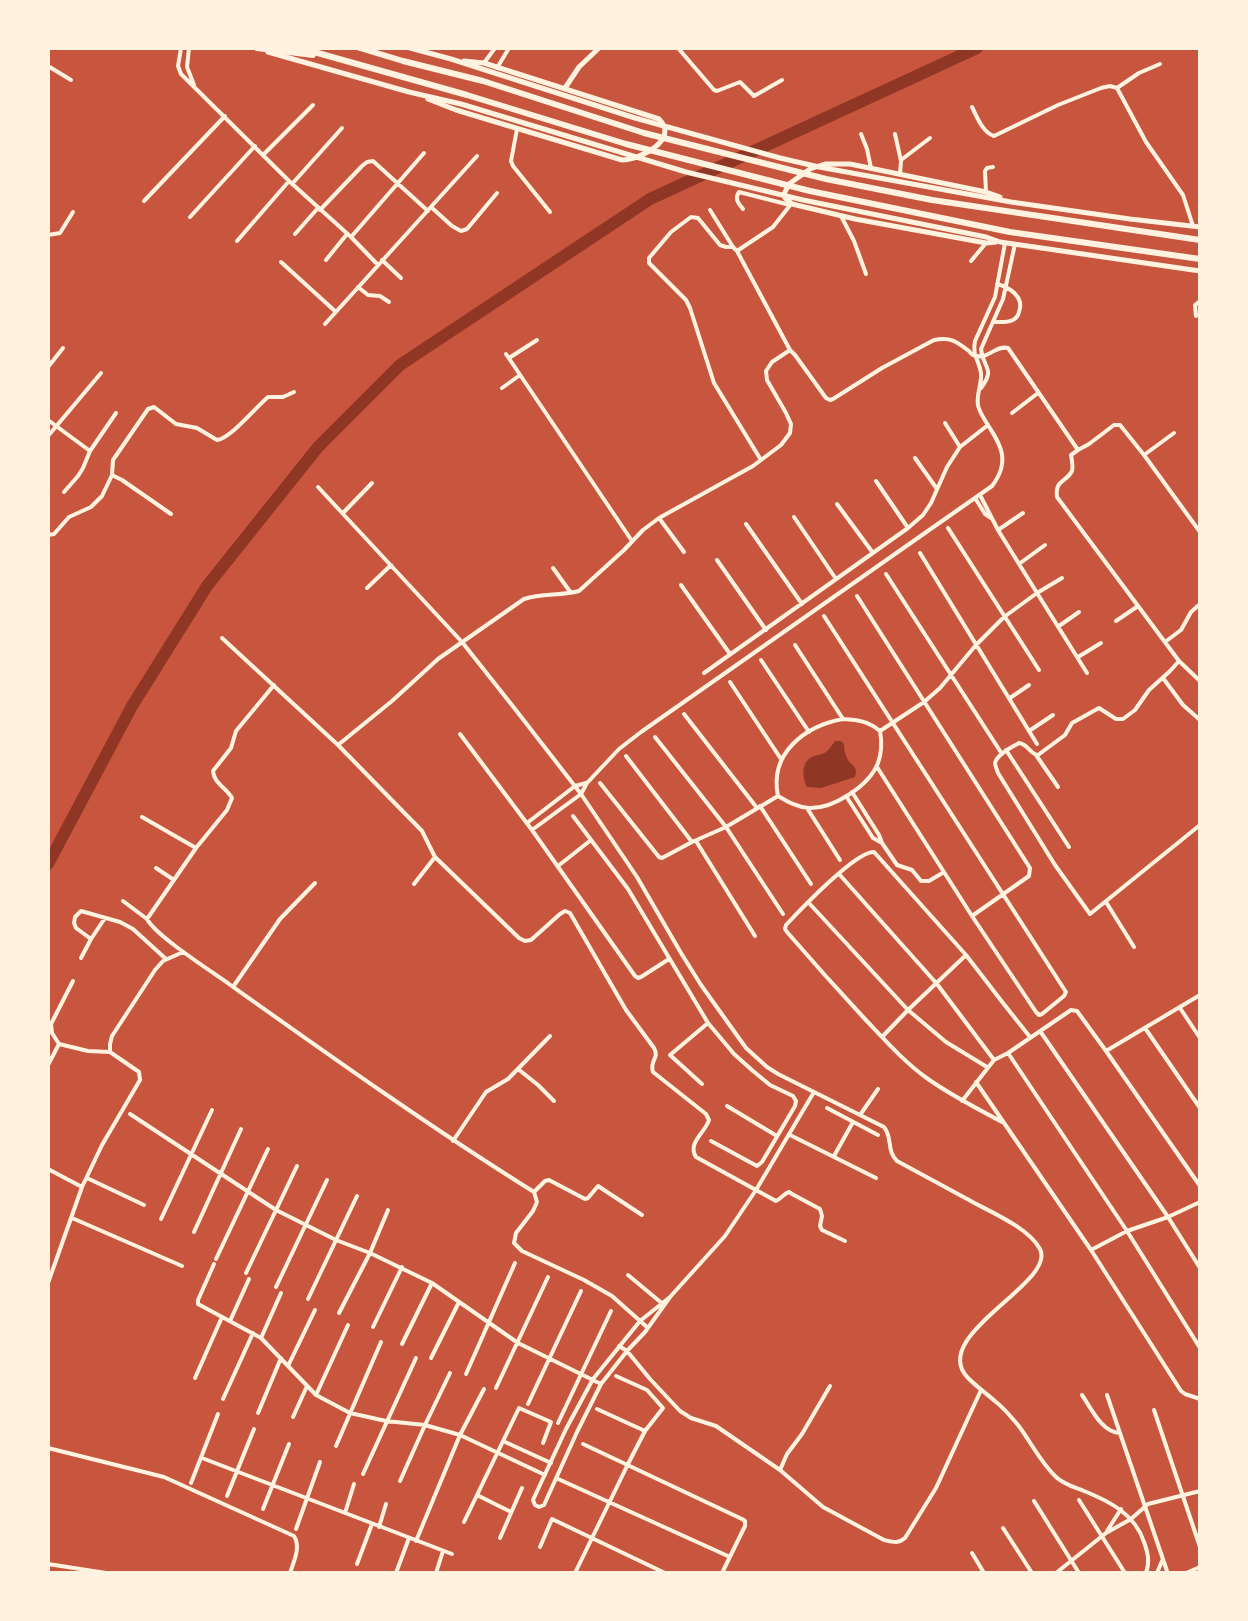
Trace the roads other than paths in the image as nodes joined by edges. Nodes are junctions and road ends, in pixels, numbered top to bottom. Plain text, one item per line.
1 (181, 48) edge
2 (189, 48) edge
3 (256, 48) edge
4 (300, 48) edge
5 (360, 48) edge
6 (410, 48) edge
7 (495, 48) edge
8 (509, 48) edge
9 (599, 48) edge
10 (678, 48) edge
11 (426, 50) edge
12 (334, 58) junction
13 (451, 59) junction
14 (484, 63) junction
15 (1160, 64) dead end
16 (48, 66) edge
17 (497, 68) junction
18 (71, 80) dead end
19 (782, 80) dead end
20 (194, 86) junction
21 (565, 88) junction
22 (1117, 88) junction
23 (409, 92) junction
24 (313, 105) dead end
25 (972, 107) dead end
26 (225, 116) junction
27 (518, 128) junction
28 (342, 129) dead end
29 (861, 134) dead end
30 (896, 134) dead end
31 (930, 138) dead end
32 (255, 146) junction
33 (424, 153) dead end
34 (264, 154) junction
35 (477, 156) dead end
36 (901, 161) junction
37 (993, 167) dead end
38 (871, 168) junction
39 (900, 174) junction
40 (291, 182) junction
41 (397, 183) junction
42 (986, 192) junction
43 (497, 193) dead end
44 (144, 201) dead end
45 (1011, 202) junction
46 (791, 205) junction
47 (319, 209) junction
48 (430, 209) junction
49 (743, 209) dead end
50 (711, 210) dead end
51 (73, 212) dead end
52 (550, 212) dead end
53 (840, 215) junction
54 (190, 217) dead end
55 (1193, 226) junction
56 (1200, 227) edge
57 (295, 234) dead end
58 (48, 235) edge
59 (349, 236) junction
60 (1200, 240) edge
61 (237, 241) dead end
62 (1003, 242) junction
63 (986, 243) junction
64 (1015, 243) junction
65 (733, 246) junction
66 (737, 251) junction
67 (1200, 259) edge
68 (326, 260) dead end
69 (971, 261) dead end
70 (280, 262) dead end
71 (380, 263) junction
72 (1199, 271) edge
73 (866, 274) dead end
74 (401, 278) dead end
75 (997, 284) junction
76 (1006, 286) junction
77 (358, 287) junction
78 (1200, 301) edge
79 (389, 302) dead end
80 (336, 312) junction
81 (1196, 316) dead end
82 (993, 322) junction
83 (325, 324) dead end
84 (537, 340) dead end
85 (63, 348) dead end
86 (790, 350) junction
87 (975, 356) junction
88 (982, 357) junction
89 (48, 367) edge
90 (101, 373) dead end
91 (520, 375) junction
92 (502, 388) dead end
93 (981, 389) junction
94 (294, 392) dead end
95 (1038, 393) junction
96 (1012, 412) dead end
97 (116, 413) dead end
98 (48, 420) edge
99 (945, 423) dead end
100 (988, 424) junction
101 (55, 426) junction
102 (1174, 434) dead end
103 (48, 436) edge
104 (960, 447) junction
105 (1078, 450) junction
106 (90, 451) junction
107 (1144, 455) junction
108 (915, 458) dead end
109 (761, 460) junction
110 (112, 475) junction
111 (876, 481) dead end
112 (372, 483) dead end
113 (318, 487) dead end
114 (937, 490) junction
115 (64, 492) dead end
116 (980, 495) junction
117 (975, 498) junction
118 (837, 504) dead end
119 (343, 513) junction
120 (1023, 513) dead end
121 (171, 514) dead end
122 (794, 517) dead end
123 (659, 518) junction
124 (992, 519) junction
125 (746, 524) dead end
126 (908, 528) junction
127 (948, 528) dead end
128 (998, 530) junction
129 (1200, 532) edge
130 (48, 535) edge
131 (632, 541) junction
132 (1045, 545) dead end
133 (684, 552) dead end
134 (873, 553) junction
135 (920, 553) dead end
136 (717, 560) dead end
137 (1019, 564) junction
138 (391, 565) junction
139 (554, 568) dead end
140 (886, 573) dead end
141 (1062, 578) dead end
142 (836, 579) junction
143 (681, 585) dead end
144 (367, 588) dead end
145 (571, 593) junction
146 (1038, 593) junction
147 (857, 596) dead end
148 (802, 604) junction
149 (1200, 604) edge
150 (1138, 606) junction
151 (1079, 612) dead end
152 (824, 616) dead end
153 (1004, 616) junction
154 (1116, 621) dead end
155 (1059, 626) junction
156 (765, 630) junction
157 (222, 638) dead end
158 (462, 642) junction
159 (1165, 642) junction
160 (1101, 643) dead end
161 (795, 645) dead end
162 (976, 645) junction
163 (730, 654) junction
164 (1078, 657) junction
165 (761, 660) dead end
166 (1179, 661) junction
167 (1039, 670) dead end
168 (704, 673) dead end
169 (1088, 673) dead end
170 (952, 675) junction
171 (1163, 678) junction
172 (1200, 681) edge
173 (730, 682) dead end
174 (274, 685) junction
175 (1029, 685) dead end
176 (1010, 698) junction
177 (924, 702) junction
178 (684, 714) dead end
179 (1053, 715) dead end
180 (843, 719) junction
181 (1200, 720) edge
182 (892, 723) junction
183 (1029, 730) junction
184 (880, 731) junction
185 (809, 732) junction
186 (460, 734) dead end
187 (655, 737) dead end
188 (1037, 744) dead end
189 (338, 745) junction
190 (1006, 750) junction
191 (1002, 754) junction
192 (1036, 754) junction
193 (626, 756) dead end
194 (781, 759) junction
195 (877, 766) junction
196 (587, 783) junction
197 (600, 783) dead end
198 (575, 786) junction
199 (1058, 787) dead end
200 (852, 792) junction
201 (581, 794) junction
202 (778, 796) junction
203 (846, 796) junction
204 (759, 807) junction
205 (807, 807) junction
206 (573, 816) dead end
207 (142, 817) dead end
208 (527, 823) junction
209 (1200, 825) edge
210 (726, 827) junction
211 (532, 830) junction
212 (591, 840) junction
213 (694, 841) junction
214 (882, 843) junction
215 (1069, 847) dead end
216 (196, 848) junction
217 (435, 857) junction
218 (840, 860) dead end
219 (558, 866) junction
220 (156, 868) dead end
221 (944, 872) junction
222 (839, 874) junction
223 (174, 880) junction
224 (315, 884) dead end
225 (414, 884) dead end
226 (811, 884) dead end
227 (1003, 895) junction
228 (123, 901) dead end
229 (808, 902) junction
230 (1106, 902) junction
231 (783, 914) dead end
232 (972, 916) junction
233 (105, 918) junction
234 (147, 919) junction
235 (755, 936) dead end
236 (91, 939) junction
237 (1134, 947) dead end
238 (184, 952) junction
239 (966, 955) junction
240 (81, 958) dead end
241 (669, 958) junction
242 (166, 959) junction
243 (73, 981) dead end
244 (937, 984) junction
245 (233, 987) junction
246 (1200, 995) edge
247 (1179, 1008) junction
248 (908, 1010) junction
249 (708, 1023) junction
250 (1145, 1028) junction
251 (1040, 1031) junction
252 (550, 1036) dead end
253 (882, 1037) junction
254 (1030, 1037) junction
255 (1200, 1038) edge
256 (59, 1044) junction
257 (1106, 1051) junction
258 (110, 1052) junction
259 (1008, 1053) junction
260 (994, 1060) junction
261 (48, 1065) edge
262 (987, 1067) junction
263 (518, 1069) junction
264 (976, 1082) junction
265 (702, 1084) dead end
266 (878, 1089) dead end
267 (814, 1092) junction
268 (554, 1101) dead end
269 (962, 1101) junction
270 (727, 1106) dead end
271 (827, 1108) dead end
272 (1200, 1108) edge
273 (212, 1110) dead end
274 (130, 1114) dead end
275 (860, 1115) junction
276 (853, 1122) junction
277 (1004, 1123) junction
278 (241, 1129) dead end
279 (790, 1135) junction
280 (878, 1135) dead end
281 (777, 1136) junction
282 (453, 1141) junction
283 (711, 1141) dead end
284 (268, 1149) dead end
285 (191, 1154) junction
286 (834, 1156) junction
287 (297, 1166) dead end
288 (48, 1169) edge
289 (220, 1173) junction
290 (87, 1178) junction
291 (876, 1178) dead end
292 (327, 1180) dead end
293 (1200, 1186) edge
294 (82, 1187) junction
295 (756, 1191) junction
296 (248, 1192) junction
297 (534, 1192) junction
298 (357, 1196) dead end
299 (1200, 1202) edge
300 (144, 1205) dead end
301 (276, 1210) junction
302 (388, 1210) dead end
303 (642, 1215) dead end
304 (1168, 1217) junction
305 (72, 1218) junction
306 (161, 1219) dead end
307 (306, 1225) junction
308 (1127, 1230) junction
309 (194, 1232) dead end
310 (336, 1240) junction
311 (845, 1241) dead end
312 (1090, 1250) junction
313 (370, 1252) junction
314 (515, 1263) dead end
315 (182, 1266) dead end
316 (402, 1267) junction
317 (1200, 1268) edge
318 (246, 1273) dead end
319 (628, 1275) dead end
320 (549, 1277) dead end
321 (249, 1279) dead end
322 (48, 1283) edge
323 (432, 1283) junction
324 (276, 1287) dead end
325 (580, 1291) dead end
326 (281, 1293) dead end
327 (309, 1299) dead end
328 (459, 1302) junction
329 (663, 1304) junction
330 (315, 1310) dead end
331 (611, 1311) dead end
332 (339, 1313) dead end
333 (222, 1317) junction
334 (230, 1321) junction
335 (640, 1321) junction
336 (489, 1324) junction
337 (348, 1325) dead end
338 (373, 1327) dead end
339 (648, 1328) junction
340 (253, 1333) junction
341 (261, 1338) junction
342 (381, 1342) dead end
343 (518, 1343) junction
344 (402, 1344) dead end
345 (619, 1346) junction
346 (1200, 1348) edge
347 (627, 1351) junction
348 (281, 1358) junction
349 (416, 1358) dead end
350 (431, 1358) dead end
351 (549, 1358) junction
352 (288, 1366) junction
353 (450, 1373) dead end
354 (466, 1374) dead end
355 (582, 1374) junction
356 (616, 1376) dead end
357 (195, 1378) dead end
358 (593, 1379) junction
359 (601, 1384) junction
360 (307, 1386) junction
361 (830, 1386) dead end
362 (496, 1388) dead end
363 (484, 1389) dead end
364 (981, 1390) junction
365 (316, 1395) junction
366 (1082, 1395) dead end
367 (1107, 1395) dead end
368 (223, 1399) dead end
369 (1200, 1399) edge
370 (528, 1404) dead end
371 (597, 1409) dead end
372 (1154, 1410) dead end
373 (258, 1413) dead end
374 (350, 1413) junction
375 (218, 1414) dead end
376 (293, 1416) dead end
377 (386, 1421) junction
378 (558, 1423) dead end
379 (425, 1425) junction
380 (254, 1429) dead end
381 (645, 1431) junction
382 (1120, 1433) junction
383 (460, 1435) junction
384 (503, 1441) junction
385 (543, 1443) dead end
386 (289, 1444) dead end
387 (583, 1444) dead end
388 (336, 1446) dead end
389 (48, 1448) edge
390 (497, 1453) junction
391 (202, 1458) junction
392 (320, 1462) dead end
393 (551, 1463) junction
394 (628, 1464) junction
395 (780, 1470) junction
396 (238, 1472) junction
397 (363, 1474) dead end
398 (545, 1475) junction
399 (556, 1478) junction
400 (400, 1481) dead end
401 (191, 1483) dead end
402 (354, 1484) dead end
403 (273, 1485) junction
404 (522, 1488) dead end
405 (1200, 1491) edge
406 (477, 1495) junction
407 (1182, 1495) junction
408 (228, 1496) dead end
409 (306, 1498) junction
410 (1079, 1500) dead end
411 (1034, 1501) dead end
412 (609, 1502) junction
413 (386, 1504) dead end
414 (1144, 1507) junction
415 (263, 1509) dead end
416 (1121, 1509) junction
417 (512, 1512) junction
418 (345, 1513) junction
419 (1131, 1519) junction
420 (464, 1522) dead end
421 (372, 1524) junction
422 (379, 1527) junction
423 (1003, 1528) dead end
424 (296, 1529) dead end
425 (1104, 1534) junction
426 (409, 1538) junction
427 (500, 1538) dead end
428 (593, 1538) junction
429 (416, 1541) junction
430 (540, 1547) dead end
431 (1200, 1547) edge
432 (443, 1551) junction
433 (972, 1553) dead end
434 (452, 1554) dead end
435 (730, 1557) junction
436 (1163, 1560) junction
437 (1071, 1561) junction
438 (48, 1564) edge
439 (357, 1564) dead end
440 (1200, 1567) edge
441 (1167, 1571) dead end
442 (106, 1573) edge
443 (291, 1573) edge
444 (396, 1573) edge
445 (436, 1573) edge
446 (575, 1573) edge
447 (665, 1573) edge
448 (722, 1573) edge
449 (984, 1573) edge
450 (1032, 1573) edge
451 (1056, 1573) edge
452 (1079, 1573) edge
453 (1125, 1573) edge
454 (1146, 1573) edge
455 (1157, 1573) edge
456 (1186, 1573) edge

1 - 20 street
2 - 20 street
3 - 12 main road
3 - 23 main road
4 - 12 main road
5 - 60 main road
6 - 11 main road
7 - 14 street
8 - 17 street
9 - 21 main road
10 - 19 street
11 - 13 main road
12 - 67 main road
13 - 14 main road
13 - 45 main road
14 - 17 main road
15 - 22 street
16 - 18 street
17 - 21 main road
20 - 26 street
21 - 27 main road
22 - 25 street
22 - 55 street
23 - 27 main road
23 - 62 main road
24 - 34 street
26 - 32 street
26 - 44 street
27 - 52 street
28 - 40 street
29 - 38 street
30 - 36 street
31 - 36 street
32 - 34 street
32 - 54 street
33 - 41 street
34 - 40 street
35 - 48 street
36 - 39 street
37 - 42 street
38 - 39 main road
38 - 46 main road
39 - 42 main road
40 - 47 street
40 - 61 street
41 - 47 street
41 - 48 street
41 - 59 street
42 - 45 main road
43 - 48 street
45 - 55 main road
46 - 49 street
46 - 53 main road
46 - 66 street
47 - 57 street
47 - 59 street
48 - 71 street
50 - 65 street
51 - 58 street
53 - 63 main road
53 - 73 street
55 - 56 main road
59 - 68 street
59 - 71 street
62 - 63 main road
62 - 64 main road
62 - 75 street
63 - 69 street
64 - 72 main road
64 - 76 street
65 - 66 street
65 - 109 street
66 - 86 street
70 - 80 street
71 - 74 street
71 - 77 street
75 - 76 street
75 - 87 street
76 - 82 street
76 - 82 street
77 - 79 street
77 - 80 street
78 - 81 street
80 - 83 street
82 - 88 street
84 - 91 street
85 - 89 street
86 - 87 street
86 - 109 street
87 - 88 street
87 - 93 street
88 - 93 street
88 - 95 street
90 - 101 street
91 - 92 street
91 - 131 street
93 - 100 street
94 - 110 street
95 - 96 street
95 - 105 street
97 - 106 street
98 - 101 street
99 - 104 street
100 - 104 street
100 - 116 street
101 - 103 street
101 - 106 street
102 - 107 street
104 - 114 street
105 - 107 street
105 - 150 street
106 - 115 street
107 - 129 street
108 - 114 street
109 - 123 street
110 - 121 street
110 - 130 street
111 - 126 street
112 - 119 street
113 - 119 street
114 - 126 street
116 - 117 street
116 - 124 street
117 - 124 street
117 - 196 street
118 - 134 street
119 - 138 street
120 - 128 street
122 - 142 street
123 - 131 street
123 - 133 street
124 - 128 street
125 - 148 street
126 - 134 street
127 - 153 street
128 - 137 street
131 - 145 street
132 - 137 street
134 - 142 street
135 - 162 street
136 - 156 street
137 - 146 street
138 - 144 street
138 - 158 street
139 - 145 street
140 - 170 street
141 - 146 street
142 - 148 street
143 - 163 street
145 - 158 street
146 - 153 street
146 - 155 street
147 - 177 street
148 - 156 street
149 - 159 street
150 - 154 street
150 - 159 street
151 - 155 street
152 - 182 street
153 - 162 street
153 - 167 street
155 - 164 street
156 - 163 street
157 - 174 street
158 - 189 street
158 - 198 street
159 - 166 street
160 - 164 street
161 - 180 street
162 - 170 street
162 - 176 street
163 - 168 street
164 - 169 street
165 - 185 street
166 - 171 street
166 - 172 street
170 - 177 street
170 - 191 street
171 - 181 street
171 - 192 street
173 - 194 street
174 - 189 street
174 - 216 street
175 - 176 street
176 - 183 street
177 - 182 street
177 - 227 street
178 - 204 street
179 - 183 street
180 - 184 street
180 - 185 street
182 - 184 street
182 - 227 street
183 - 188 street
184 - 195 street
185 - 194 street
186 - 208 street
187 - 210 street
189 - 217 street
190 - 191 street
190 - 192 street
190 - 215 street
191 - 230 street
192 - 199 street
193 - 213 street
194 - 202 street
195 - 200 street
195 - 221 street
196 - 198 street
196 - 201 street
197 - 213 street
198 - 201 street
198 - 208 street
200 - 203 street
200 - 214 street
201 - 211 street
201 - 267 street
202 - 204 street
202 - 205 street
203 - 205 street
203 - 214 street
204 - 210 street
204 - 226 street
205 - 218 street
206 - 212 street
207 - 216 street
208 - 211 street
209 - 230 street
210 - 213 street
210 - 231 street
211 - 219 street
212 - 219 street
212 - 241 street
213 - 235 street
214 - 221 street
216 - 223 street
217 - 225 street
217 - 295 street
219 - 241 street
220 - 223 street
221 - 232 street
222 - 229 street
222 - 239 street
222 - 244 street
223 - 234 street
224 - 245 street
227 - 232 street
227 - 232 street
228 - 234 street
229 - 248 street
229 - 253 street
230 - 237 street
233 - 236 street
233 - 236 street
233 - 242 street
234 - 238 street
236 - 240 street
238 - 242 street
238 - 245 street
239 - 244 street
239 - 254 street
241 - 249 street
242 - 258 street
243 - 256 street
244 - 248 street
244 - 260 street
245 - 282 street
246 - 247 street
247 - 250 street
247 - 255 street
248 - 253 street
248 - 262 street
249 - 265 street
249 - 281 street
250 - 257 street
250 - 272 street
251 - 254 street
251 - 257 street
251 - 304 street
252 - 263 street
253 - 269 street
254 - 259 street
256 - 258 street
256 - 261 street
257 - 293 street
258 - 290 street
259 - 260 street
259 - 308 street
260 - 262 street
262 - 264 street
263 - 268 street
263 - 282 street
264 - 269 street
264 - 277 street
266 - 275 street
267 - 275 street
267 - 279 street
269 - 277 street
270 - 281 street
271 - 276 street
273 - 285 street
274 - 285 street
275 - 364 street
276 - 280 street
276 - 286 street
277 - 312 street
278 - 289 street
279 - 286 street
279 - 295 street
281 - 283 street
282 - 297 street
284 - 296 street
285 - 289 street
285 - 306 street
286 - 291 street
287 - 301 street
288 - 294 street
289 - 296 street
289 - 309 street
290 - 294 street
290 - 300 street
292 - 307 street
294 - 305 street
295 - 311 street
295 - 329 street
296 - 301 street
296 - 333 street
297 - 303 street
297 - 335 street
298 - 310 street
299 - 304 street
301 - 307 street
301 - 318 street
302 - 313 street
304 - 308 street
304 - 317 street
305 - 315 street
305 - 322 street
307 - 310 street
307 - 324 street
308 - 312 street
308 - 346 street
310 - 313 street
310 - 327 street
312 - 369 street
313 - 316 street
313 - 332 street
314 - 336 street
316 - 323 street
316 - 338 street
319 - 329 street
320 - 343 street
321 - 334 street
323 - 328 street
323 - 344 street
325 - 351 street
326 - 341 street
328 - 336 street
328 - 350 street
329 - 335 street
329 - 339 street
330 - 352 street
331 - 355 street
333 - 334 street
333 - 357 street
334 - 340 street
335 - 339 street
335 - 345 street
336 - 343 street
336 - 354 street
337 - 365 street
339 - 347 street
340 - 341 street
340 - 368 street
341 - 348 street
342 - 374 street
343 - 351 street
343 - 362 street
345 - 347 street
345 - 358 street
347 - 359 street
347 - 395 street
348 - 352 street
348 - 373 street
349 - 377 street
351 - 355 street
351 - 370 street
352 - 360 street
353 - 379 street
355 - 358 street
355 - 378 street
356 - 381 street
358 - 359 street
358 - 393 street
359 - 399 street
360 - 365 street
360 - 376 street
361 - 395 street
363 - 383 street
364 - 395 street
364 - 416 street
365 - 374 street
366 - 382 street
367 - 382 street
371 - 381 street
372 - 407 street
374 - 377 street
374 - 388 street
375 - 391 street
377 - 379 street
377 - 397 street
379 - 383 street
379 - 400 street
380 - 396 street
381 - 394 street
382 - 414 street
383 - 390 street
383 - 429 street
384 - 385 street
384 - 390 street
384 - 393 street
386 - 403 street
387 - 394 street
389 - 443 street
390 - 398 street
390 - 406 street
391 - 396 street
391 - 401 street
392 - 409 street
393 - 398 street
394 - 412 street
394 - 435 street
396 - 403 street
396 - 408 street
398 - 399 street
399 - 412 street
402 - 418 street
403 - 409 street
403 - 415 street
404 - 417 street
405 - 407 street
406 - 417 street
406 - 420 street
407 - 414 street
407 - 431 street
409 - 418 street
409 - 424 street
410 - 425 street
411 - 437 street
412 - 428 street
412 - 435 street
413 - 422 street
414 - 419 street
414 - 436 street
416 - 419 street
416 - 425 street
417 - 427 street
418 - 421 street
419 - 425 street
419 - 454 street
421 - 422 street
421 - 439 street
422 - 426 street
423 - 450 street
425 - 437 street
425 - 453 street
426 - 429 street
426 - 444 street
428 - 430 street
428 - 446 street
428 - 447 street
429 - 432 street
432 - 434 street
432 - 445 street
433 - 449 street
435 - 448 street
436 - 441 street
436 - 455 street
437 - 451 street
437 - 452 street
438 - 442 street
440 - 456 street

